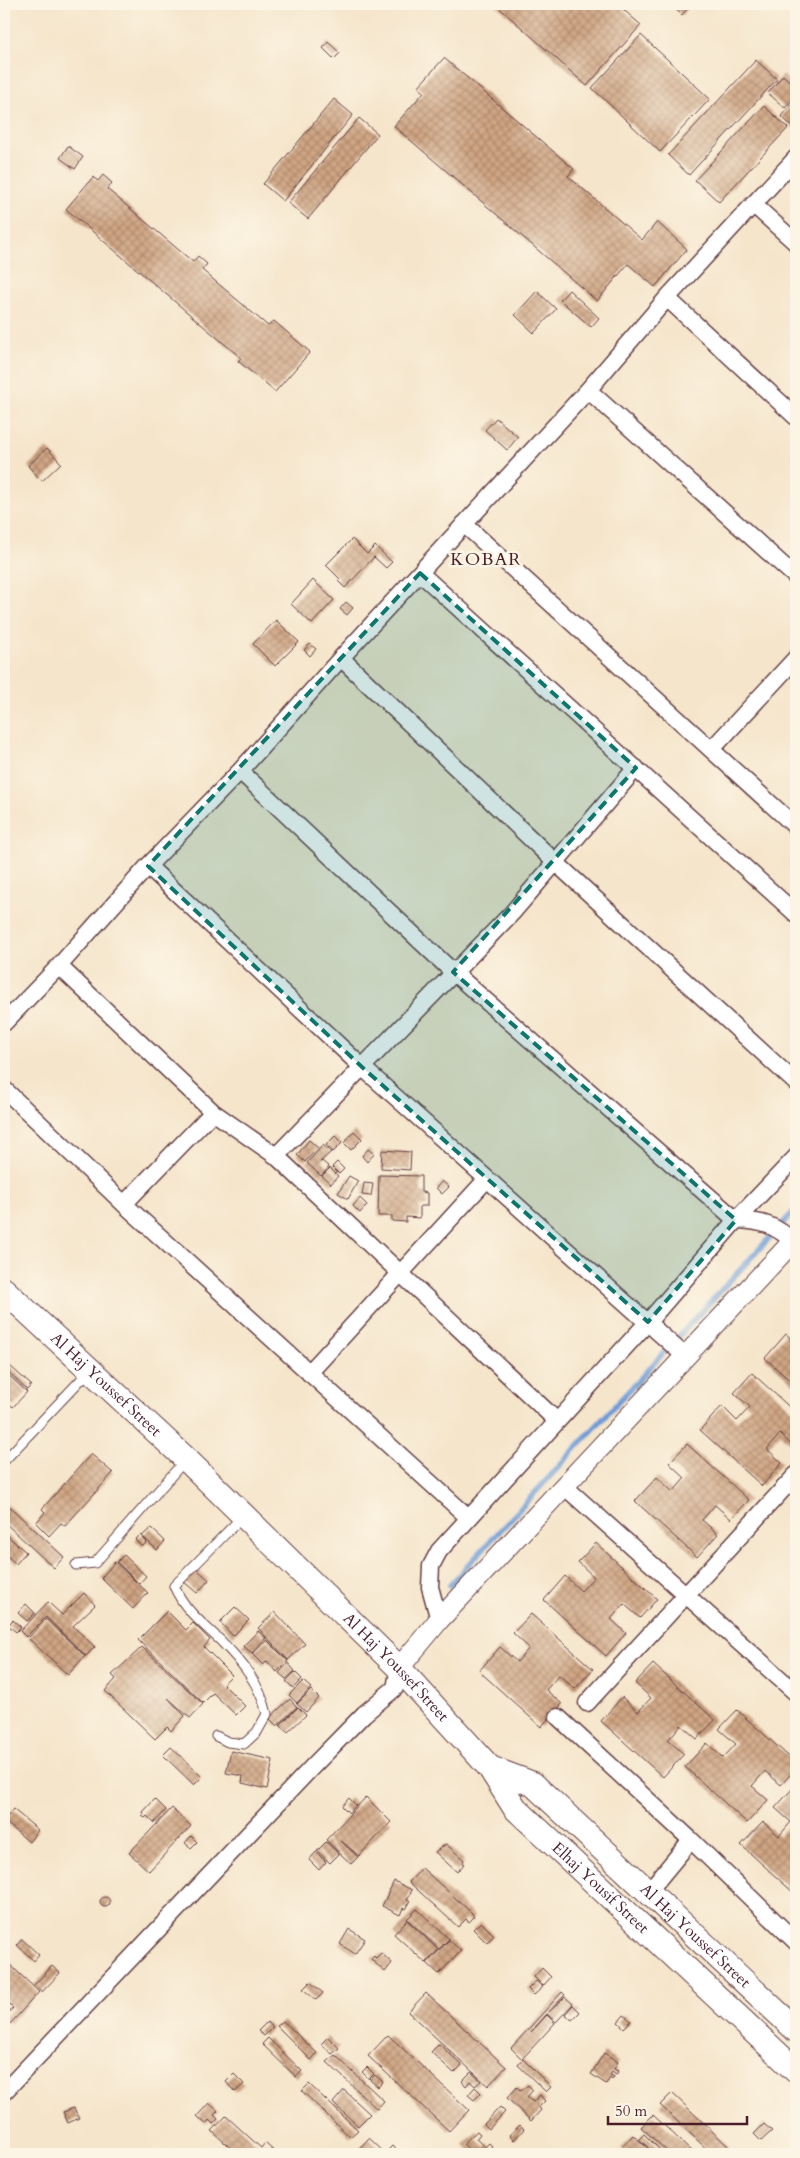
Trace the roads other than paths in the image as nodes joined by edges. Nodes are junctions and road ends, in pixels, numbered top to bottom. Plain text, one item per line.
1 (796, 158) edge
2 (754, 204) junction
3 (796, 243) edge
4 (667, 298) junction
5 (588, 390) junction
6 (796, 417) edge
7 (464, 524) junction
8 (420, 573) junction
9 (796, 577) edge
10 (341, 658) junction
11 (796, 658) edge
12 (712, 748) junction
13 (636, 768) junction
14 (240, 771) junction
15 (796, 827) edge
16 (555, 862) junction
17 (148, 866) junction
18 (796, 914) edge
19 (59, 966) junction
20 (453, 972) junction
21 (4, 1024) edge
22 (362, 1067) junction
23 (796, 1083) edge
24 (4, 1088) edge
25 (212, 1112) junction
26 (276, 1156) junction
27 (796, 1157) edge
28 (486, 1180) junction
29 (124, 1204) junction
30 (736, 1220) junction
31 (793, 1240) edge
32 (400, 1274) junction
33 (4, 1290) edge
34 (648, 1322) junction
35 (682, 1354) junction
36 (90, 1370) junction
37 (308, 1373) junction
38 (557, 1421) junction
39 (186, 1459) junction
40 (4, 1462) edge
41 (796, 1475) edge
42 (564, 1486) junction
43 (244, 1515) junction
44 (469, 1518) junction
45 (76, 1565) dead end
46 (685, 1594) junction
47 (439, 1620) junction
48 (399, 1668) junction
49 (796, 1693) edge
50 (587, 1703) dead end
51 (558, 1718) dead end
52 (216, 1736) dead end
53 (490, 1768) junction
54 (691, 1840) junction
55 (648, 1892) junction
56 (796, 1942) edge
57 (796, 2030) edge
58 (796, 2071) edge
59 (4, 2092) edge

1 - 2 street
2 - 3 street
2 - 4 street
4 - 5 street
4 - 6 street
5 - 7 street
5 - 9 street
7 - 8 street
7 - 12 street
8 - 10 street
8 - 13 street
10 - 14 street
10 - 16 street
11 - 12 street
12 - 15 street
13 - 16 street
13 - 18 street
14 - 17 street
14 - 20 street
16 - 20 street
16 - 23 street
17 - 19 street
17 - 22 street
19 - 21 street
19 - 25 street
20 - 22 street
20 - 30 street
22 - 26 street
22 - 28 street
24 - 29 street
25 - 26 street
25 - 29 street
26 - 32 street
27 - 30 street
28 - 32 street
28 - 34 street
29 - 37 street
30 - 31 street
30 - 34 street
31 - 35 street
32 - 37 street
32 - 38 street
33 - 36 main road, Al Haj Youssef Street
34 - 35 street
34 - 38 street
35 - 42 street
36 - 39 main road, Al Haj Youssef Street
36 - 40 lane
37 - 44 street
38 - 44 street
39 - 43 main road, Al Haj Youssef Street
39 - 45 lane
41 - 46 street
42 - 46 street
42 - 47 street
43 - 48 main road, Al Haj Youssef Street
43 - 52 lane
44 - 47 street
46 - 49 street
46 - 50 street
47 - 48 street
48 - 53 main road, Al Haj Youssef Street
48 - 59 street
51 - 54 street
53 - 55 main road, Al Haj Youssef Street
53 - 58 main road, Al Haj Youssef Street
54 - 55 street
54 - 56 street
55 - 57 main road, Al Haj Youssef Street

